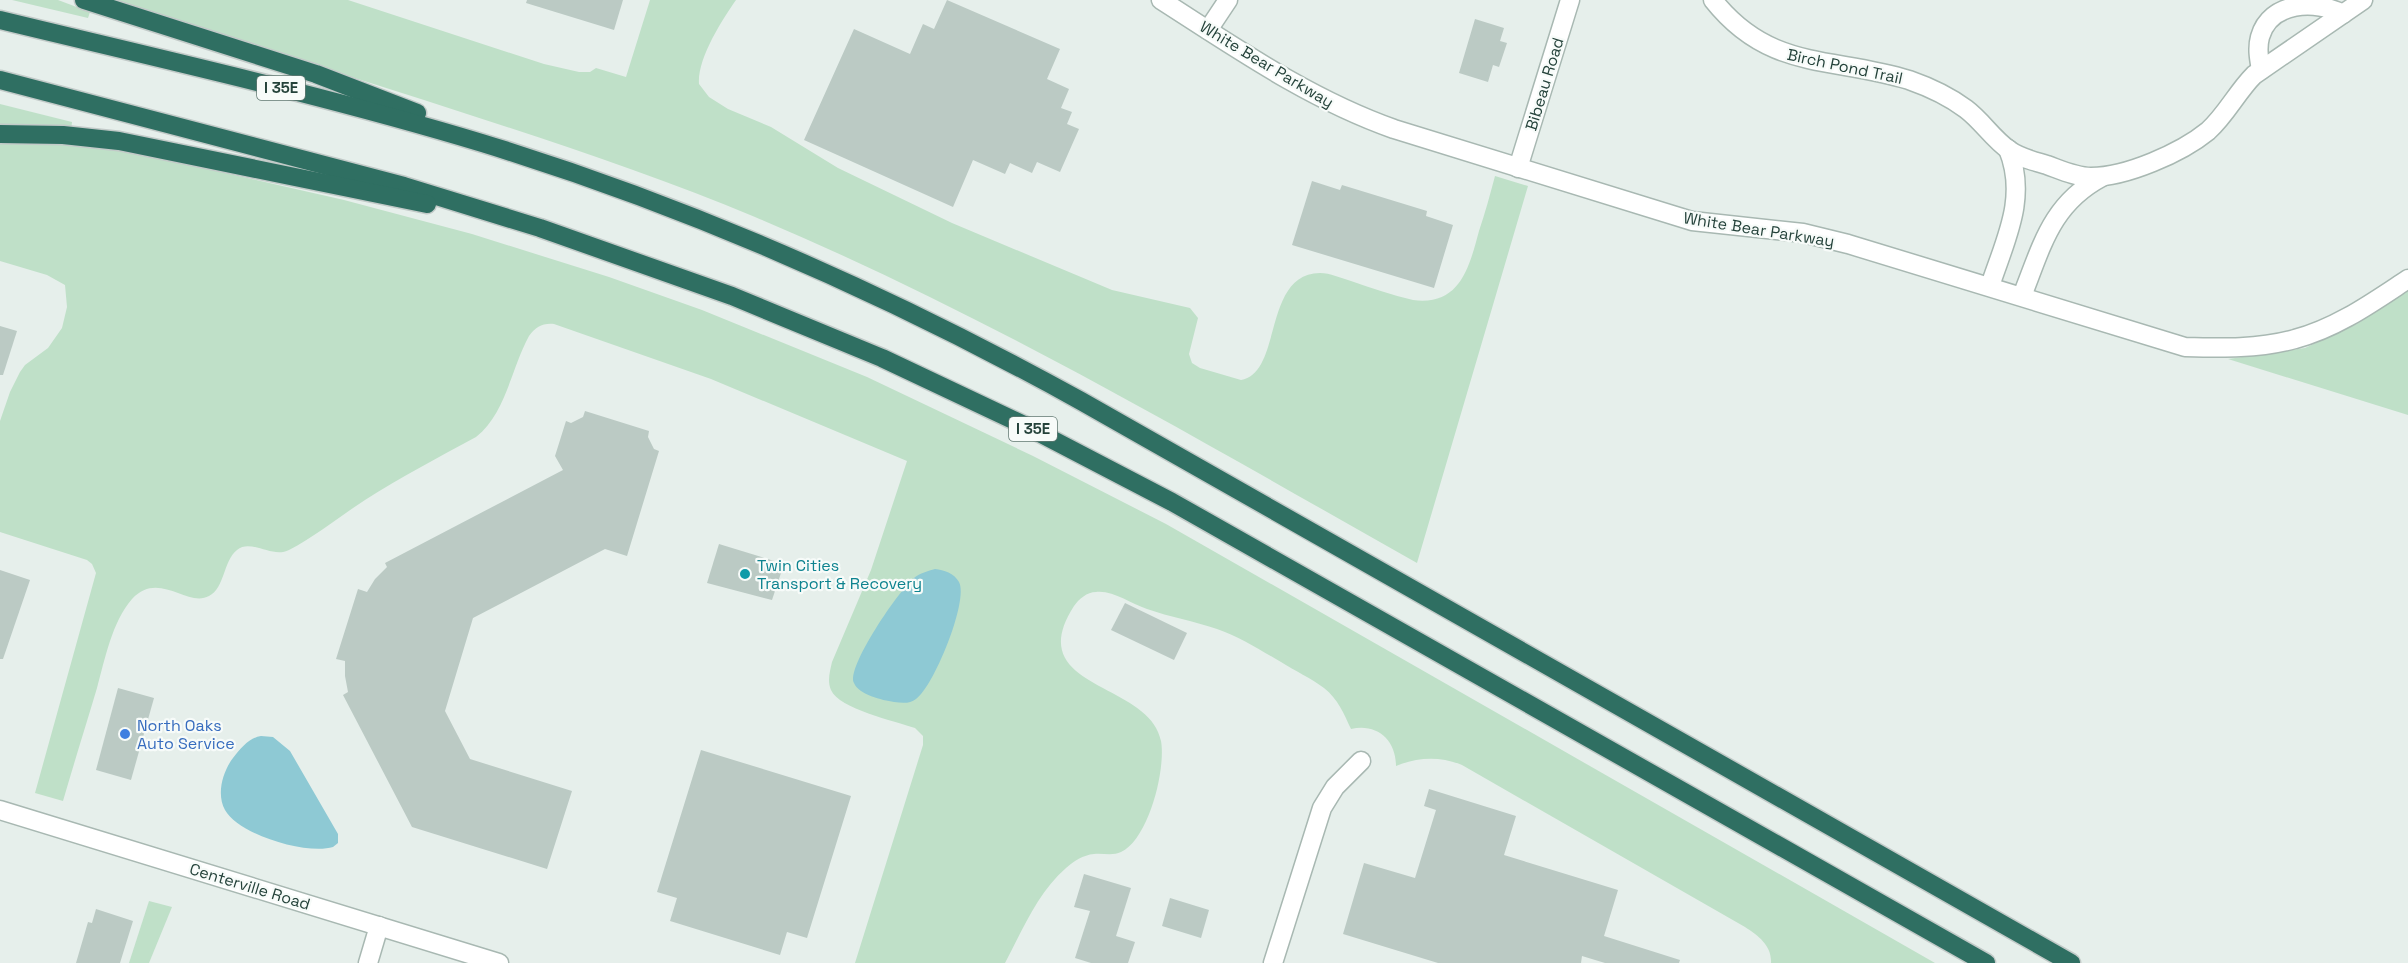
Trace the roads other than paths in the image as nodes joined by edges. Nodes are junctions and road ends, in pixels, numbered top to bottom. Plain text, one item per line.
1 (84, 0) edge
2 (1161, 0) edge
3 (1228, 0) edge
4 (1570, 0) edge
5 (1713, 0) edge
6 (2363, 0) edge
7 (2343, 14) junction
8 (0, 20) edge
9 (1208, 30) junction
10 (2261, 70) junction
11 (0, 80) edge
12 (0, 134) edge
13 (2008, 149) junction
14 (558, 168) junction
15 (1518, 168) junction
16 (2104, 176) junction
17 (540, 228) junction
18 (2408, 279) edge
19 (1990, 286) junction
20 (2022, 296) junction
21 (1361, 761) dead end
22 (0, 810) edge
23 (379, 926) junction
24 (368, 963) edge
25 (499, 963) edge
26 (1274, 963) edge
27 (1986, 963) edge
28 (2071, 963) edge

1 - 14 highway
2 - 9 street, White Bear Parkway
3 - 9 street
4 - 15 street, Bibeau Road
5 - 13 street, Birch Pond Trail
6 - 7 street
7 - 10 street
7 - 10 street
8 - 14 highway, I 35E
9 - 15 street, White Bear Parkway
10 - 16 street
11 - 17 highway, I 35E
12 - 17 highway
13 - 16 street
13 - 19 street
14 - 28 highway, I 35E
15 - 19 street, White Bear Parkway
16 - 20 street
17 - 27 highway, I 35E
18 - 20 street, White Bear Parkway
19 - 20 street, White Bear Parkway
21 - 26 street
22 - 23 street, Centerville Road
23 - 24 street
23 - 25 street, Centerville Road

